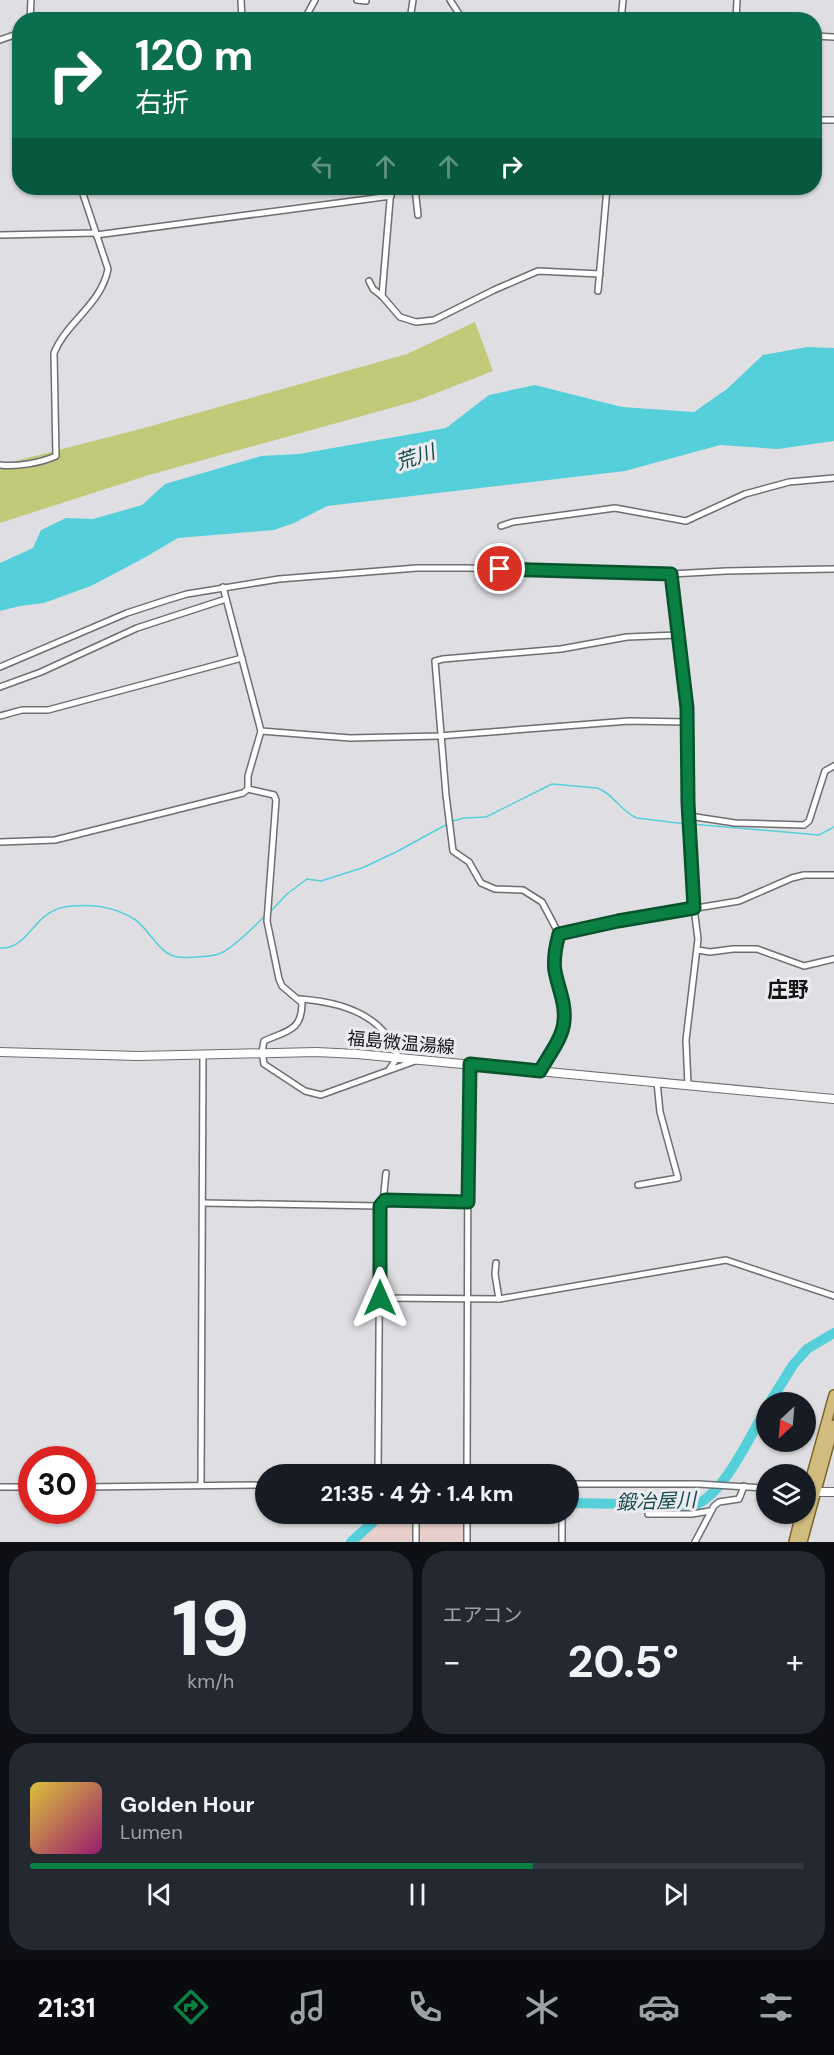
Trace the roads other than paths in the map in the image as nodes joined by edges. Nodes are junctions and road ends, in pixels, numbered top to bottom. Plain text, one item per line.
1 (357, 0) edge
2 (366, 1) edge
3 (83, 195) edge
4 (417, 195) edge
5 (606, 195) edge
6 (391, 196) joint
7 (418, 215) dead end
8 (96, 234) junction
9 (0, 235) edge
10 (600, 274) junction
11 (369, 281) dead end
12 (598, 291) dead end
13 (382, 296) junction
14 (0, 465) edge
15 (834, 478) edge
16 (501, 526) dead end
17 (834, 569) edge
18 (671, 574) junction
19 (223, 587) junction
20 (226, 599) junction
21 (678, 635) junction
22 (242, 658) junction
23 (0, 667) edge
24 (0, 687) edge
25 (0, 716) edge
26 (687, 722) junction
27 (261, 731) junction
28 (441, 736) junction
29 (834, 766) edge
30 (248, 789) junction
31 (689, 816) junction
32 (0, 842) edge
33 (834, 875) edge
34 (694, 908) junction
35 (559, 934) junction
36 (698, 950) junction
37 (834, 959) edge
38 (300, 999) junction
39 (0, 1052) edge
40 (262, 1052) junction
41 (203, 1054) junction
42 (398, 1057) junction
43 (419, 1059) junction
44 (470, 1064) junction
45 (390, 1068) junction
46 (540, 1071) junction
47 (657, 1082) junction
48 (688, 1085) junction
49 (834, 1099) edge
50 (386, 1173) dead end
51 (638, 1185) dead end
52 (385, 1200) junction
53 (468, 1202) junction
54 (203, 1203) junction
55 (380, 1206) junction
56 (496, 1263) dead end
57 (834, 1296) edge
58 (380, 1298) junction
59 (468, 1299) junction
60 (500, 1299) junction
61 (834, 1395) edge
62 (834, 1425) edge
63 (378, 1464) edge
64 (467, 1464) edge
65 (816, 1464) edge
66 (816, 1472) edge
67 (579, 1484) edge
68 (201, 1485) junction
69 (255, 1485) edge
70 (96, 1486) edge
71 (744, 1486) junction
72 (0, 1487) edge
73 (18, 1487) edge
74 (756, 1487) edge
75 (834, 1492) edge
76 (816, 1493) edge
77 (710, 1511) junction
78 (648, 1514) dead end
79 (416, 1524) edge
80 (467, 1524) edge
81 (562, 1524) edge
82 (798, 1524) edge
83 (804, 1524) edge
84 (416, 1542) edge
85 (467, 1542) edge
86 (562, 1542) edge
87 (695, 1542) edge
88 (794, 1542) edge
89 (802, 1542) edge

1 - 2 street
3 - 8 street
4 - 7 street
5 - 10 street
6 - 8 street
6 - 13 street
8 - 9 street
8 - 14 street
10 - 12 street
10 - 13 street
11 - 13 street
15 - 16 street
17 - 18 street
18 - 19 street
18 - 21 street
19 - 20 street
19 - 23 street
20 - 22 street
20 - 24 street
21 - 26 street
21 - 28 street
22 - 25 street
22 - 27 street
26 - 28 street
26 - 31 street
27 - 28 street
27 - 30 street
28 - 35 street
29 - 31 street
30 - 32 street
30 - 38 street
31 - 34 street
33 - 34 street
34 - 35 street
34 - 36 street
35 - 46 street
36 - 37 street
36 - 48 street
38 - 40 street
38 - 42 street
39 - 41 main road, 福島微温湯線
40 - 41 main road, 福島微温湯線
40 - 42 main road, 福島微温湯線
40 - 45 street
41 - 54 street
42 - 43 main road, 福島微温湯線
42 - 45 street
43 - 44 main road, 福島微温湯線
43 - 45 street
44 - 46 main road, 福島微温湯線
44 - 53 street
46 - 47 main road, 福島微温湯線
47 - 48 main road, 福島微温湯線
47 - 51 street
48 - 49 main road, 福島微温湯線
50 - 52 street
52 - 53 street
52 - 55 street
53 - 59 street
54 - 55 street
54 - 68 street
55 - 58 street
56 - 60 street
57 - 60 street
58 - 59 street
58 - 63 street
59 - 60 street
59 - 64 street
61 - 65 main road
62 - 66 main road
67 - 71 street
68 - 69 street
68 - 70 street
71 - 74 street
71 - 77 street
72 - 73 street
75 - 76 main road
77 - 78 street
77 - 87 street
79 - 84 street
80 - 85 street
81 - 86 street
82 - 88 main road
83 - 89 main road

